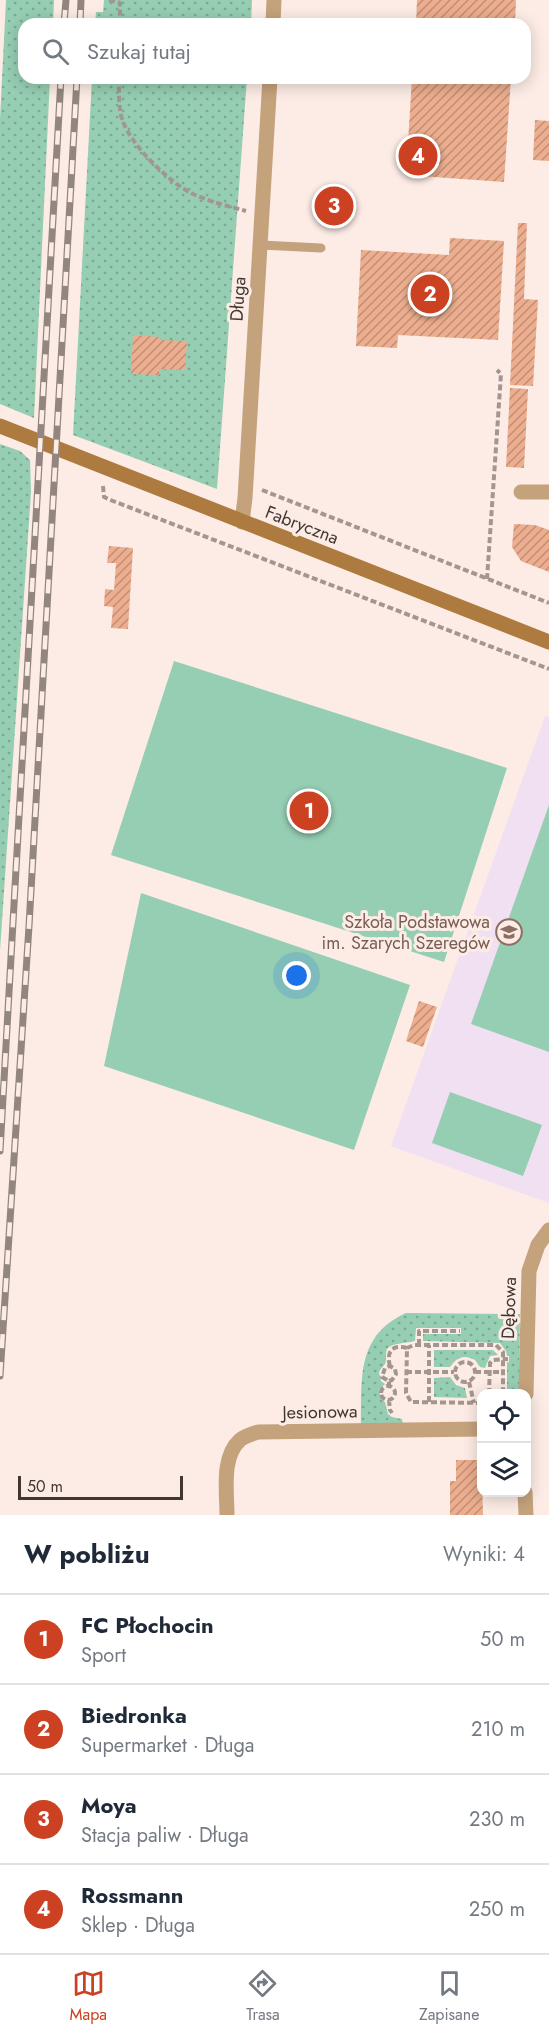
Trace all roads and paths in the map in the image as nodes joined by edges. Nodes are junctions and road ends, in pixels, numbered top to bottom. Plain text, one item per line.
1 (109, 0) edge
2 (274, 0) edge
3 (120, 18) edge
4 (273, 18) edge
5 (119, 84) edge
6 (270, 84) edge
7 (247, 211) dead end
8 (261, 245) junction
9 (321, 248) dead end
10 (497, 370) dead end
11 (0, 426) edge
12 (100, 467) junction
13 (246, 483) junction
14 (521, 492) dead end
15 (549, 492) edge
16 (242, 522) junction
17 (488, 579) junction
18 (549, 603) edge
19 (549, 642) edge
20 (549, 669) edge
21 (549, 1230) edge
22 (460, 1331) dead end
23 (419, 1345) junction
24 (429, 1345) junction
25 (407, 1348) junction
26 (506, 1359) junction
27 (406, 1361) junction
28 (390, 1366) junction
29 (395, 1369) junction
30 (406, 1372) junction
31 (429, 1372) junction
32 (454, 1372) junction
33 (475, 1372) junction
34 (489, 1372) junction
35 (503, 1372) junction
36 (469, 1382) junction
37 (489, 1389) edge
38 (503, 1389) edge
39 (526, 1389) edge
40 (429, 1402) junction
41 (447, 1402) junction
42 (474, 1402) junction
43 (477, 1402) edge
44 (440, 1408) dead end
45 (477, 1429) edge
46 (525, 1497) edge
47 (227, 1515) edge
48 (526, 1515) edge

1 - 3 path
2 - 4 street
5 - 7 path
6 - 8 street, Długa
8 - 9 lane
8 - 13 street, Długa
10 - 17 path
11 - 12 main road, Fabryczna
12 - 16 main road, Fabryczna
12 - 20 path
13 - 16 street, Długa
13 - 17 path
14 - 15 street
16 - 19 main road, Fabryczna
17 - 18 path
21 - 39 street, Dębowa
22 - 23 path
23 - 24 path
23 - 25 path
24 - 26 path
24 - 31 path
25 - 27 path
25 - 28 path
26 - 34 path
26 - 35 path
27 - 29 path
27 - 30 path
28 - 29 path
28 - 29 path
30 - 31 path
30 - 40 path
31 - 32 path
31 - 40 path
32 - 33 path
32 - 36 path
33 - 34 path
33 - 36 path
34 - 35 path
34 - 37 path
35 - 38 path
36 - 42 path
40 - 41 path
41 - 42 path
41 - 44 path
42 - 43 path
45 - 47 street, Jesionowa
46 - 48 street

